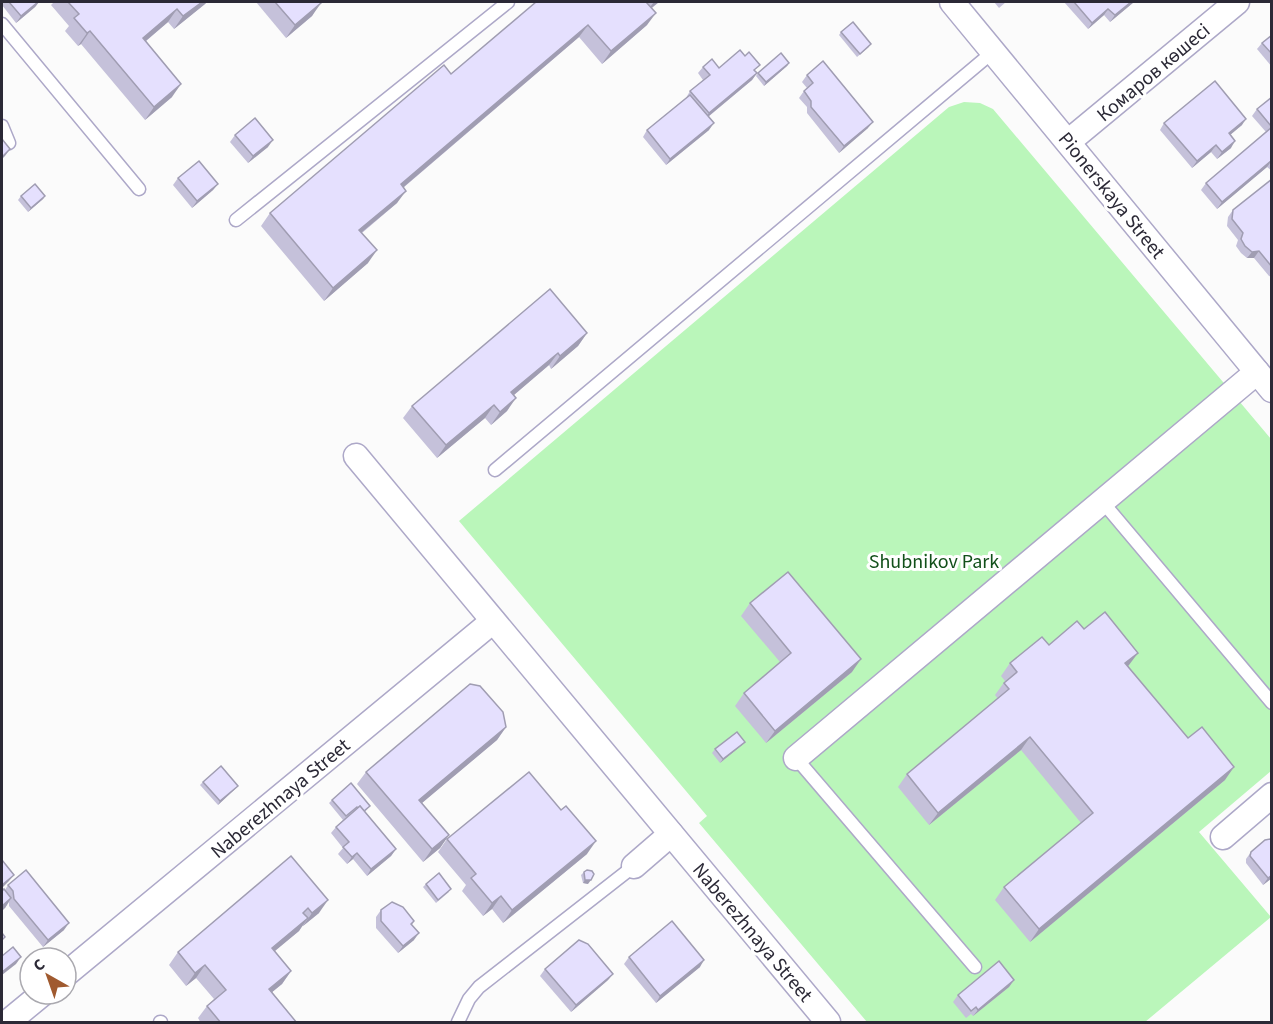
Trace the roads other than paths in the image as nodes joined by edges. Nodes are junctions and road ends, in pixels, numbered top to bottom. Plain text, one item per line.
1 (508, 2) edge
2 (952, 2) edge
3 (1237, 2) edge
4 (2, 24) edge
5 (994, 51) junction
6 (2, 126) edge
7 (1068, 142) junction
8 (9, 143) edge
9 (139, 189) dead end
10 (236, 220) dead end
11 (1265, 377) edge
12 (356, 456) dead end
13 (495, 470) dead end
14 (1101, 500) junction
15 (493, 621) junction
16 (1272, 703) edge
17 (795, 758) joint
18 (1272, 795) edge
19 (671, 834) junction
20 (1222, 837) dead end
21 (634, 866) joint
22 (78, 964) edge
23 (975, 967) dead end
24 (28, 1006) edge
25 (8, 1023) edge
26 (458, 1023) edge
27 (828, 1023) edge

1 - 10 lane
2 - 5 street, Pionerskaya Street
3 - 7 street, Комаров көшесі
4 - 9 lane
5 - 7 street, Pionerskaya Street
5 - 13 lane
6 - 8 lane
7 - 11 street, Pionerskaya Street
11 - 14 street
12 - 15 street, Naberezhnaya Street
14 - 16 lane
14 - 17 street
15 - 19 street, Naberezhnaya Street
15 - 22 street, Naberezhnaya Street
17 - 23 lane
18 - 20 street
19 - 21 street
19 - 27 street, Naberezhnaya Street
21 - 26 lane
24 - 25 street

